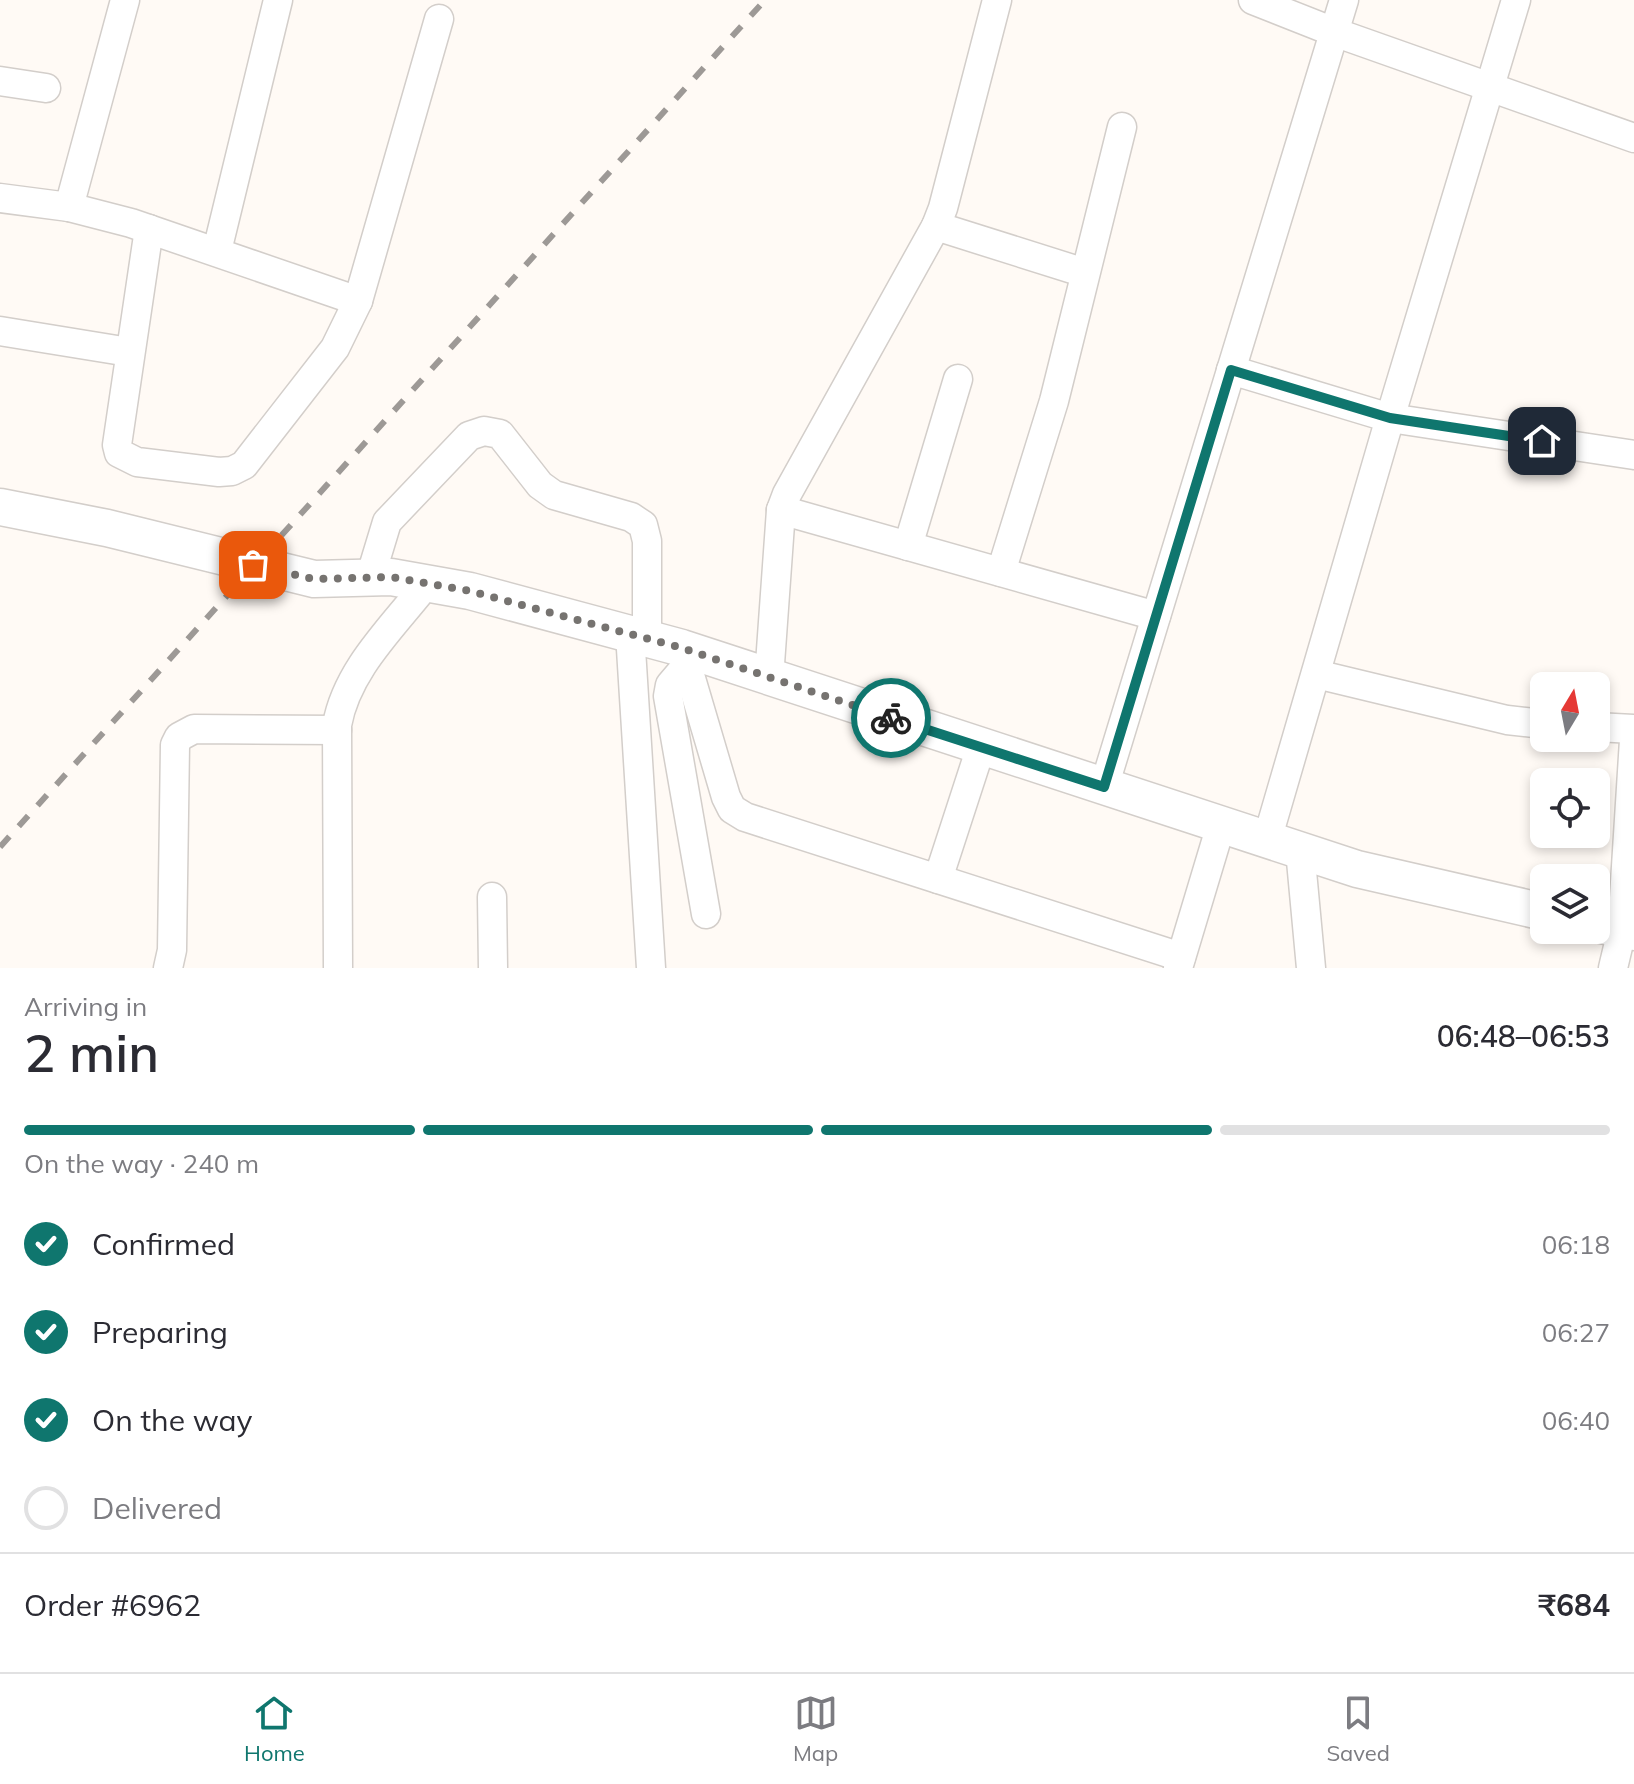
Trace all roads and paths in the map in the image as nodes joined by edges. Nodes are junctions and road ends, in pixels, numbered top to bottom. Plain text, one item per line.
1 (125, 0) edge
2 (278, 0) edge
3 (997, 0) edge
4 (1253, 0) edge
5 (1344, 0) edge
6 (1516, 0) edge
7 (439, 19) dead end
8 (1334, 32) junction
9 (0, 81) edge
10 (1491, 87) junction
11 (46, 88) dead end
12 (1122, 127) dead end
13 (1634, 138) edge
14 (0, 198) edge
15 (69, 207) junction
16 (936, 226) junction
17 (149, 229) junction
18 (217, 251) junction
19 (1085, 273) junction
20 (358, 301) junction
21 (0, 331) edge
22 (129, 352) junction
23 (1231, 370) junction
24 (958, 379) dead end
25 (1390, 418) junction
26 (1634, 455) edge
27 (0, 507) edge
28 (781, 510) junction
29 (908, 546) junction
30 (1001, 572) junction
31 (370, 578) junction
32 (427, 583) junction
33 (1156, 616) junction
34 (639, 636) junction
35 (684, 657) junction
36 (1316, 674) junction
37 (769, 678) junction
38 (1530, 722) edge
39 (1610, 728) edge
40 (1634, 729) edge
41 (337, 730) junction
42 (1634, 740) edge
43 (981, 747) junction
44 (1104, 787) junction
45 (1221, 825) junction
46 (1284, 845) junction
47 (938, 879) junction
48 (492, 897) dead end
49 (1530, 909) edge
50 (706, 914) dead end
51 (1617, 929) edge
52 (1180, 963) edge
53 (168, 968) edge
54 (338, 968) edge
55 (493, 968) edge
56 (651, 968) edge
57 (1311, 968) edge
58 (1613, 968) edge

1 - 15 street
2 - 18 street
3 - 16 street
4 - 8 street
5 - 8 street
6 - 10 street
7 - 20 street
8 - 10 street
8 - 23 street
9 - 11 street
10 - 13 street
10 - 25 street
12 - 19 street
14 - 15 street
15 - 17 street
16 - 19 street
16 - 28 street
17 - 18 street
17 - 22 street
18 - 20 street
19 - 30 street
20 - 22 street
21 - 22 street
23 - 25 street
23 - 33 street
24 - 29 street
25 - 26 street
25 - 36 street
27 - 31 main road
28 - 29 street
28 - 37 street
29 - 30 street
30 - 33 street
31 - 32 main road
31 - 34 street
32 - 34 main road
32 - 41 street
33 - 44 street
34 - 35 main road
34 - 56 street
35 - 37 main road
35 - 47 street
35 - 50 street
36 - 38 street
36 - 46 street
37 - 43 main road
39 - 40 street
41 - 53 street
41 - 54 street
42 - 51 street
43 - 44 main road
43 - 47 street
44 - 45 main road
45 - 46 main road
45 - 52 street
46 - 49 main road
46 - 57 street
47 - 52 street
48 - 55 street
51 - 58 street

